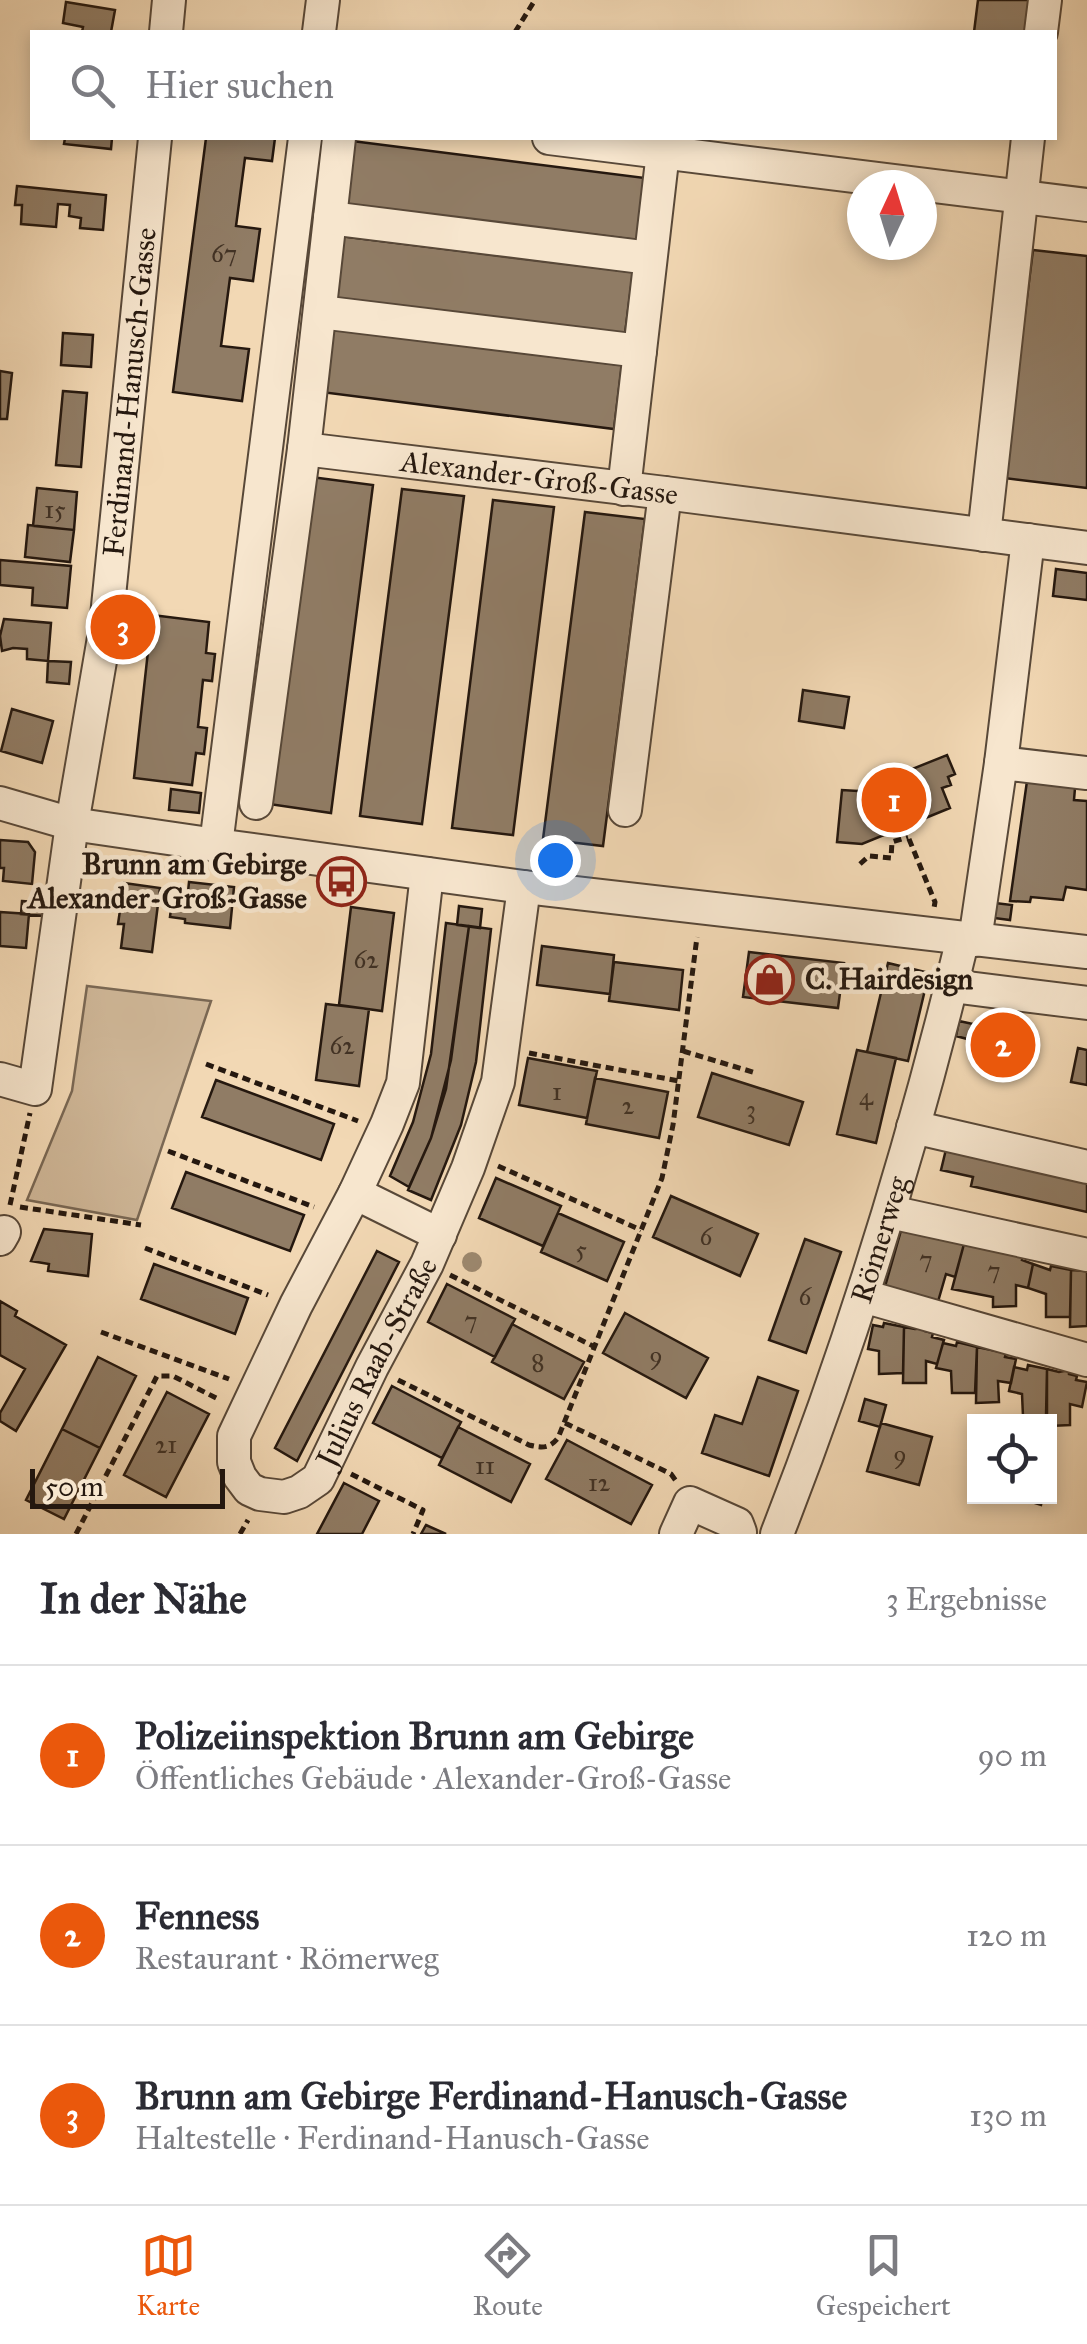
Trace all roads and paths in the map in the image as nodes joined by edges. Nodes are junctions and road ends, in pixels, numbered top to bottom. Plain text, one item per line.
1 (169, 0) edge
2 (322, 0) edge
3 (534, 0) edge
4 (1045, 0) edge
5 (166, 30) edge
6 (318, 30) edge
7 (516, 30) edge
8 (1041, 30) edge
9 (155, 140) edge
10 (305, 140) edge
11 (339, 140) edge
12 (565, 140) edge
13 (1028, 140) edge
14 (663, 152) junction
15 (1021, 196) junction
16 (1087, 204) edge
17 (330, 218) junction
18 (650, 258) junction
19 (320, 312) junction
20 (640, 351) junction
21 (304, 449) junction
22 (624, 488) junction
23 (665, 493) junction
24 (984, 534) junction
25 (1028, 540) junction
26 (1087, 548) edge
27 (1001, 762) junction
28 (1087, 773) edge
29 (0, 802) edge
30 (256, 802) dead end
31 (624, 810) dead end
32 (72, 824) junction
33 (904, 827) dead end
34 (908, 837) junction
35 (216, 845) junction
36 (860, 864) dead end
37 (427, 874) junction
38 (524, 887) junction
39 (700, 908) junction
40 (956, 938) junction
41 (1087, 952) edge
42 (952, 986) junction
43 (1087, 1003) edge
44 (504, 1048) junction
45 (683, 1051) junction
46 (206, 1064) dead end
47 (756, 1073) dead end
48 (0, 1079) edge
49 (679, 1081) junction
50 (35, 1089) junction
51 (913, 1127) junction
52 (384, 1130) junction
53 (168, 1151) dead end
54 (472, 1155) junction
55 (1087, 1167) edge
56 (348, 1205) junction
57 (890, 1212) junction
58 (4, 1225) edge
59 (141, 1225) dead end
60 (642, 1230) junction
61 (145, 1248) dead end
62 (434, 1249) junction
63 (1087, 1255) edge
64 (863, 1296) junction
65 (296, 1306) junction
66 (100, 1332) dead end
67 (595, 1347) junction
68 (1087, 1360) edge
69 (372, 1368) junction
70 (250, 1400) junction
71 (565, 1423) junction
72 (328, 1462) junction
73 (690, 1503) junction
74 (742, 1533) edge
75 (76, 1534) edge
76 (413, 1534) edge
77 (676, 1534) edge
78 (776, 1534) edge

1 - 5 street
2 - 6 street
3 - 7 path
4 - 8 street
9 - 32 street, Ferdinand-Hanusch-Gasse
10 - 35 street
11 - 17 street
12 - 14 street
13 - 15 street
14 - 15 street
14 - 18 street
15 - 16 street
15 - 24 street
17 - 18 street
17 - 19 street
18 - 20 street
19 - 20 street
19 - 21 street
20 - 22 street
21 - 22 street, Alexander-Groß-Gasse
21 - 30 street
22 - 23 street, Alexander-Groß-Gasse
23 - 24 street, Alexander-Groß-Gasse
23 - 31 street
24 - 25 street, Alexander-Groß-Gasse
25 - 26 street, Alexander-Groß-Gasse
25 - 27 street, Römerweg
27 - 28 street
27 - 40 street, Römerweg
29 - 32 street
32 - 35 street
32 - 50 street, Ferdinand-Hanusch-Gasse
33 - 34 path
34 - 36 path
34 - 40 path
35 - 37 street
37 - 38 street
37 - 52 street, Julius Raab-Straße
38 - 39 street
38 - 44 street, Julius Raab-Straße
39 - 40 street
39 - 45 path
40 - 41 street
40 - 42 street, Römerweg
42 - 43 street
42 - 51 street, Römerweg
44 - 49 path
44 - 54 street, Julius Raab-Straße
45 - 47 path
45 - 49 path
46 - 52 path
48 - 50 street
49 - 60 path
50 - 58 path
51 - 55 street
51 - 57 street, Römerweg
52 - 56 street, Julius Raab-Straße
53 - 56 path
54 - 60 path
54 - 62 street, Julius Raab-Straße
56 - 62 street
56 - 65 street, Julius Raab-Straße
57 - 63 street
57 - 64 street, Römerweg
58 - 59 path
60 - 67 path
61 - 65 path
62 - 67 path
62 - 69 street, Julius Raab-Straße
64 - 68 street
64 - 78 street, Römerweg
65 - 70 street, Julius Raab-Straße
66 - 70 path
67 - 71 path
69 - 71 path
69 - 72 street, Julius Raab-Straße
70 - 72 street, Julius Raab-Straße
70 - 75 path
71 - 73 path
72 - 76 path
73 - 74 street
73 - 77 street

